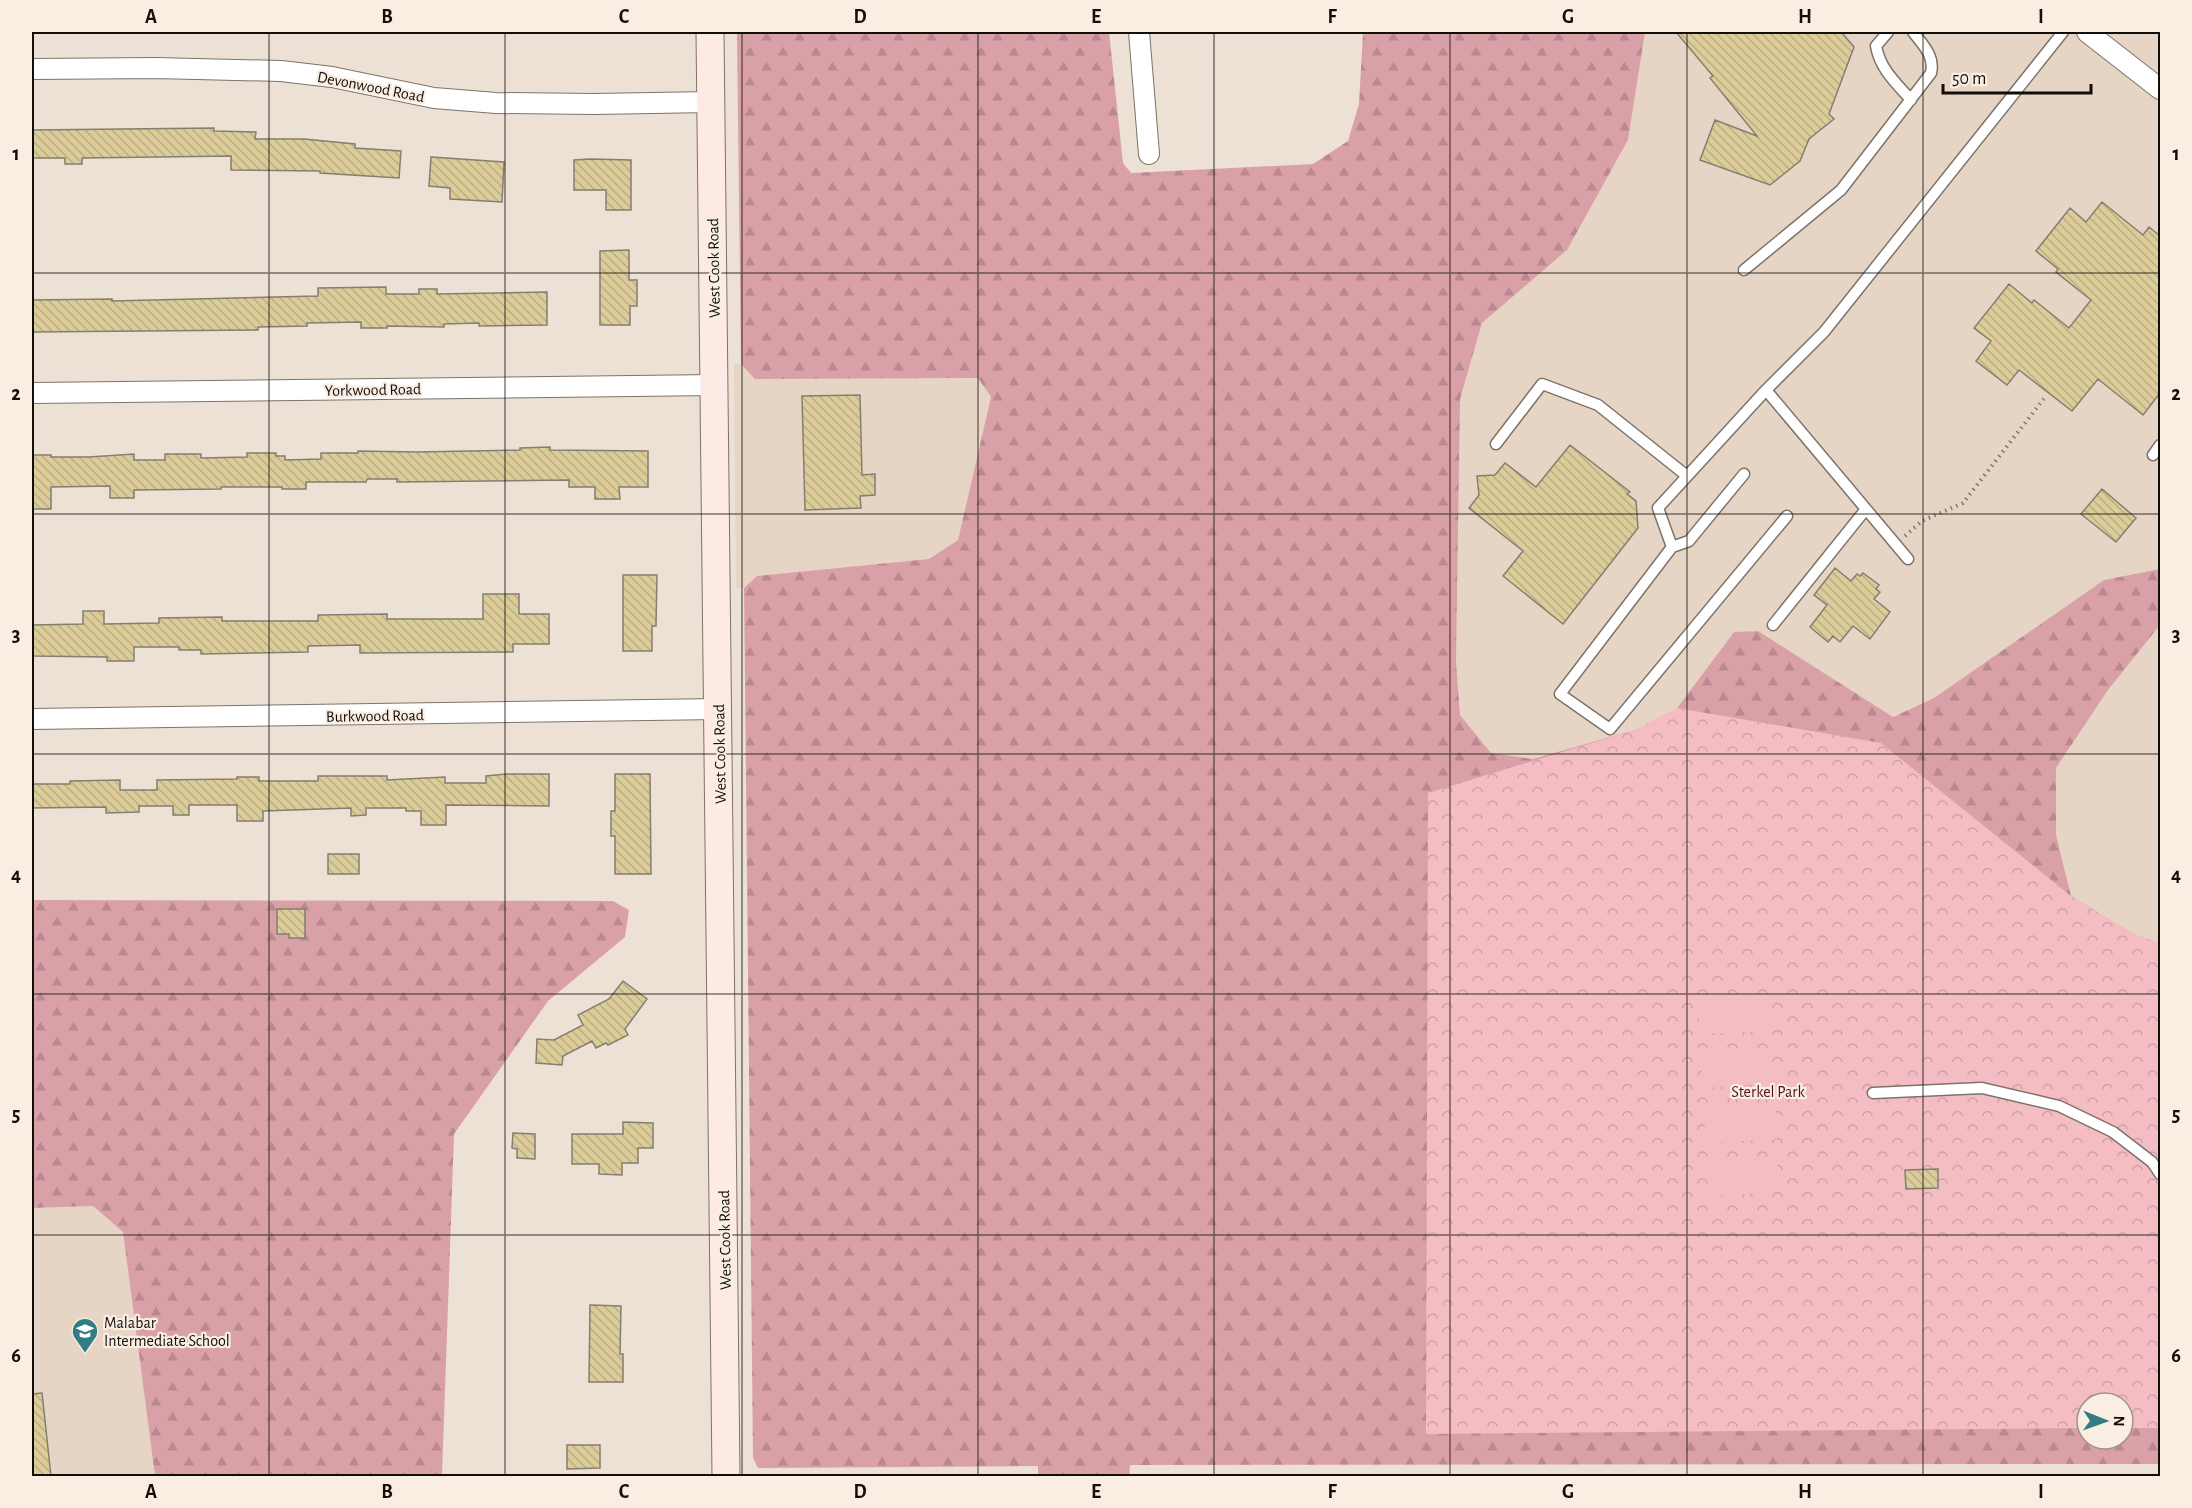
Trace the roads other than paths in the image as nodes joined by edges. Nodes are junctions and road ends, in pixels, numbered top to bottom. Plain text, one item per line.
1 (710, 32) edge
2 (1139, 32) edge
3 (1888, 32) edge
4 (1914, 32) edge
5 (2063, 32) edge
6 (2087, 32) edge
7 (32, 69) edge
8 (2160, 89) edge
9 (1911, 100) junction
10 (711, 102) junction
11 (1149, 154) dead end
12 (1744, 270) dead end
13 (715, 385) junction
14 (1766, 390) junction
15 (32, 393) edge
16 (1496, 444) dead end
17 (2160, 445) edge
18 (2153, 455) dead end
19 (1744, 474) dead end
20 (1687, 476) junction
21 (1866, 509) junction
22 (1787, 516) dead end
23 (1672, 548) junction
24 (1908, 559) dead end
25 (1773, 624) dead end
26 (719, 709) junction
27 (32, 719) edge
28 (1873, 1093) dead end
29 (2160, 1174) edge
30 (726, 1476) edge

1 - 10 main road, West Cook Road
2 - 11 street
3 - 9 lane
4 - 9 lane
5 - 14 lane
6 - 8 street
7 - 10 street, Devonwood Road
9 - 12 lane
10 - 13 main road, West Cook Road
13 - 15 street, Yorkwood Road
13 - 26 main road, West Cook Road
14 - 20 lane
14 - 21 lane
16 - 20 lane
17 - 18 lane
19 - 23 lane
20 - 23 lane
21 - 24 lane
21 - 25 lane
22 - 23 lane
26 - 27 street, Burkwood Road
26 - 30 main road, West Cook Road
28 - 29 lane

